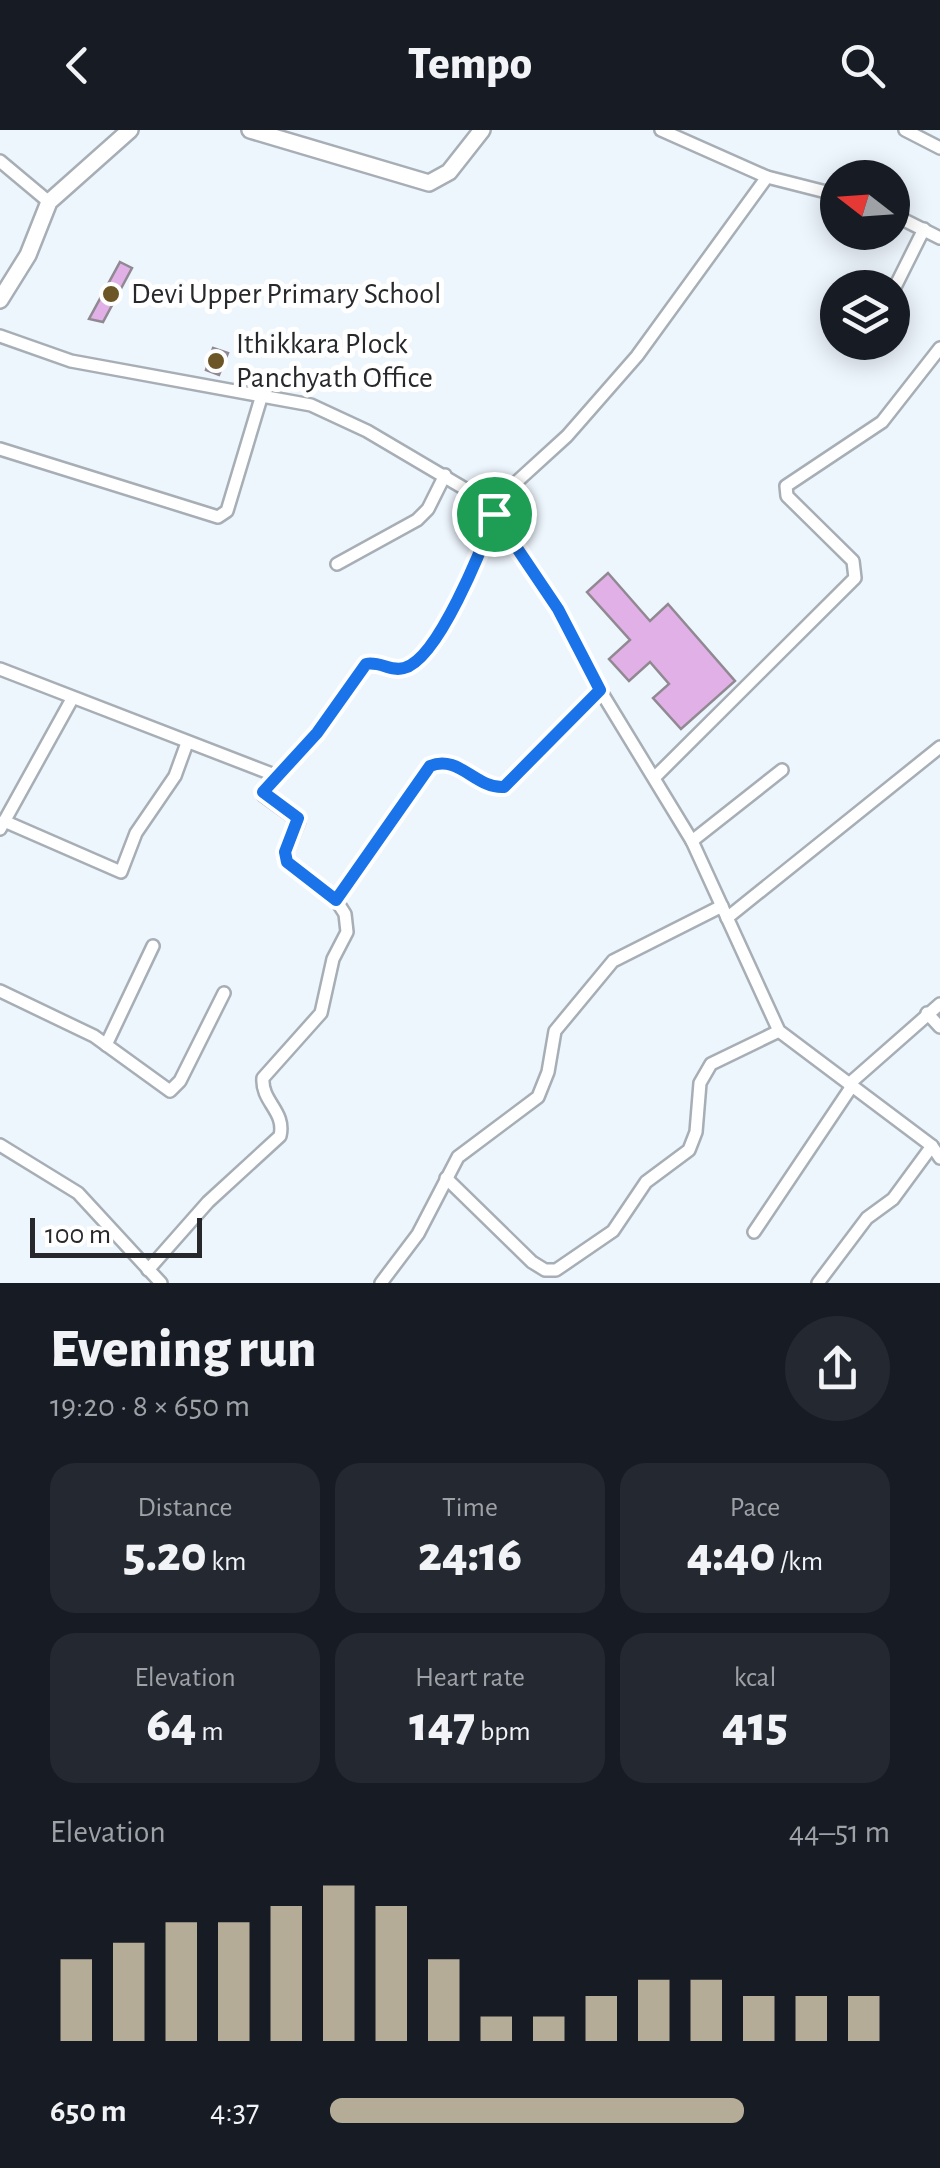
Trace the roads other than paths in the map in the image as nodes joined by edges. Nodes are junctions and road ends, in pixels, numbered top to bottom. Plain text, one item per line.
1 (130, 130) edge
2 (250, 130) edge
3 (482, 130) edge
4 (661, 130) edge
5 (906, 130) edge
6 (940, 148) edge
7 (0, 161) edge
8 (767, 177) junction
9 (820, 190) edge
10 (49, 202) junction
11 (910, 222) edge
12 (924, 229) junction
13 (940, 238) edge
14 (903, 270) edge
15 (0, 300) edge
16 (0, 336) edge
17 (940, 348) edge
18 (262, 398) junction
19 (0, 449) edge
20 (445, 475) junction
21 (491, 511) junction
22 (337, 564) dead end
23 (0, 670) edge
24 (600, 690) junction
25 (72, 699) junction
26 (188, 743) junction
27 (940, 746) edge
28 (935, 761) edge
29 (782, 770) dead end
30 (277, 776) junction
31 (656, 777) junction
32 (2, 825) edge
33 (692, 841) junction
34 (336, 900) junction
35 (725, 912) junction
36 (153, 946) dead end
37 (0, 992) edge
38 (224, 993) dead end
39 (940, 1004) edge
40 (927, 1013) junction
41 (940, 1028) edge
42 (779, 1031) junction
43 (106, 1046) junction
44 (851, 1085) junction
45 (0, 1145) edge
46 (932, 1146) junction
47 (940, 1158) edge
48 (446, 1178) junction
49 (754, 1232) dead end
50 (148, 1270) junction
51 (161, 1283) edge
52 (380, 1283) edge
53 (818, 1283) edge

1 - 10 street
2 - 3 street
4 - 8 street
5 - 6 street
7 - 10 street
8 - 9 street
8 - 21 street
10 - 15 street
11 - 12 street
12 - 13 street
12 - 14 street
16 - 18 street
17 - 31 street
18 - 19 street
18 - 20 street
20 - 21 street
20 - 22 street
21 - 24 street
21 - 30 street
23 - 25 street
24 - 31 street
24 - 34 street
25 - 26 street
25 - 32 street
26 - 30 street
26 - 32 street
27 - 28 street
28 - 35 street
29 - 33 street
30 - 34 street
31 - 33 street
33 - 35 street
34 - 50 street
35 - 42 street
35 - 48 street
36 - 43 street
37 - 43 street
38 - 43 street
39 - 40 street
40 - 41 street
40 - 44 street
42 - 44 street
42 - 48 street
44 - 46 street
44 - 49 street
45 - 50 street
46 - 47 street
46 - 53 street
48 - 52 street
50 - 51 street

